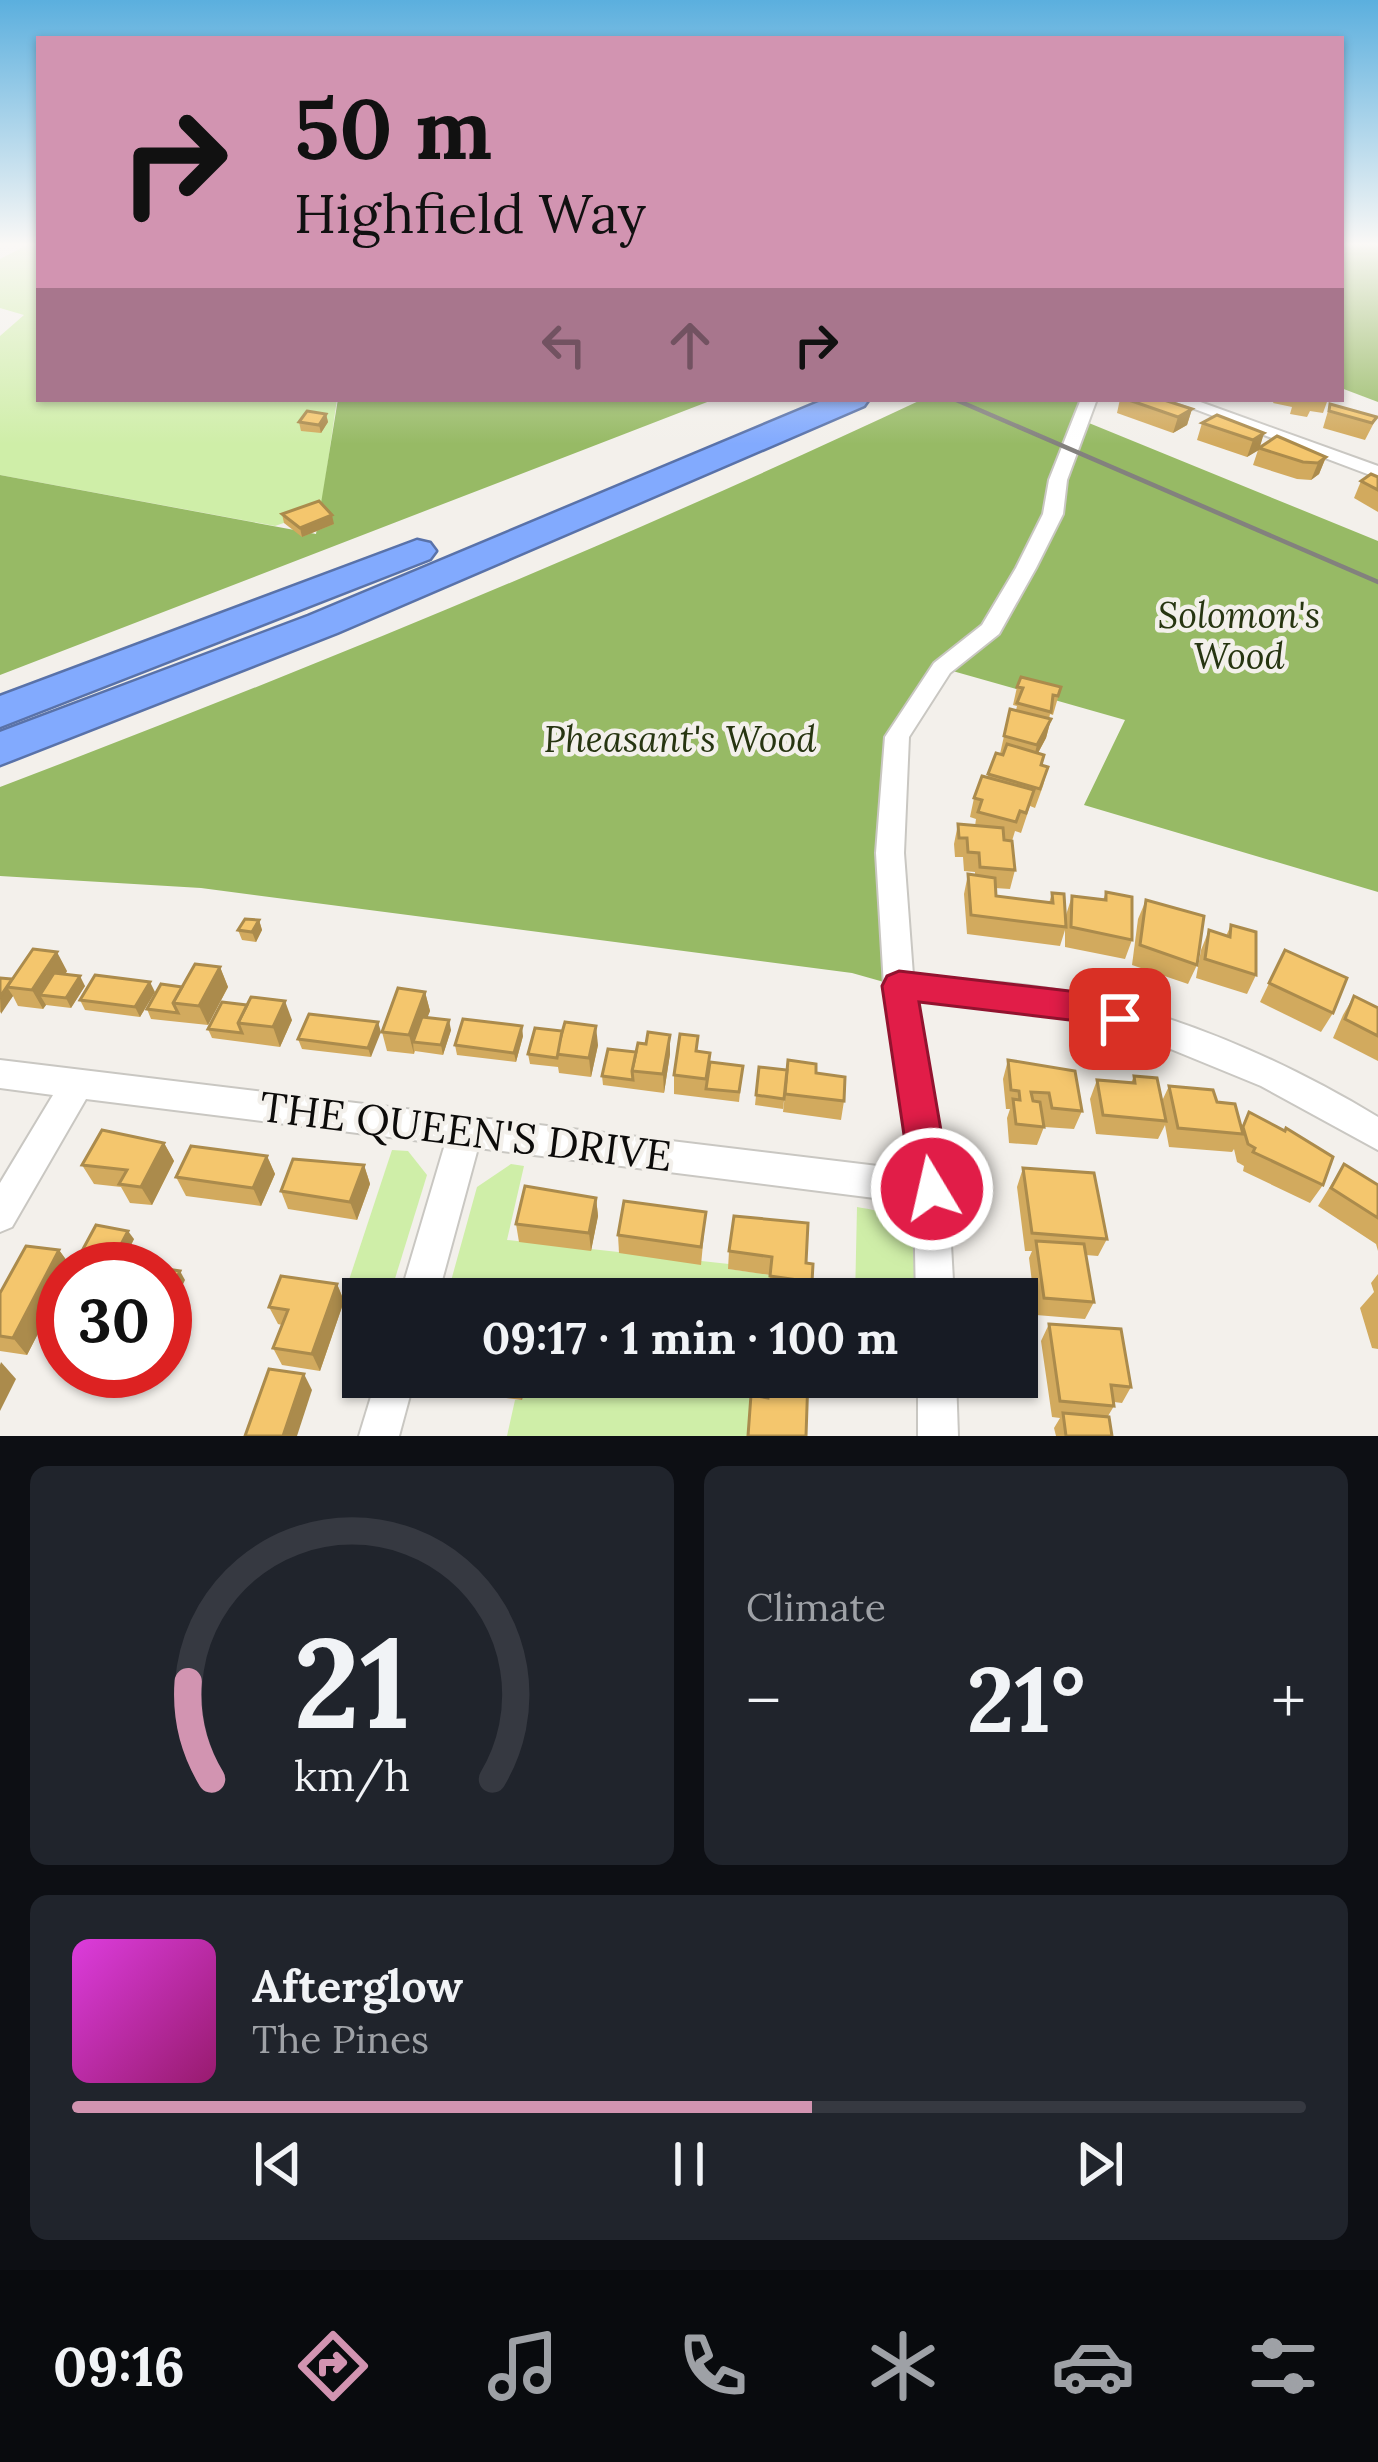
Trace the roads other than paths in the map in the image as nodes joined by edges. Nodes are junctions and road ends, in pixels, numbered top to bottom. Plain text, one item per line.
1 (772, 402) edge
2 (1088, 402) edge
3 (1184, 402) edge
4 (844, 403) edge
5 (1378, 472) edge
6 (0, 712) edge
7 (0, 749) edge
8 (899, 986) junction
9 (0, 1074) edge
10 (78, 1083) junction
11 (466, 1130) junction
12 (1378, 1135) edge
13 (932, 1189) junction
14 (0, 1215) edge
15 (424, 1278) edge
16 (934, 1278) edge
17 (390, 1398) edge
18 (937, 1398) edge
19 (379, 1436) edge
20 (938, 1436) edge

1 - 6 highway
2 - 8 street
3 - 5 street
4 - 7 highway
8 - 12 street
8 - 13 street
9 - 10 street, THE QUEEN'S DRIVE
10 - 11 street, THE QUEEN'S DRIVE
10 - 14 street
11 - 13 street, THE QUEEN'S DRIVE
11 - 15 street
13 - 16 street
17 - 19 street
18 - 20 street

